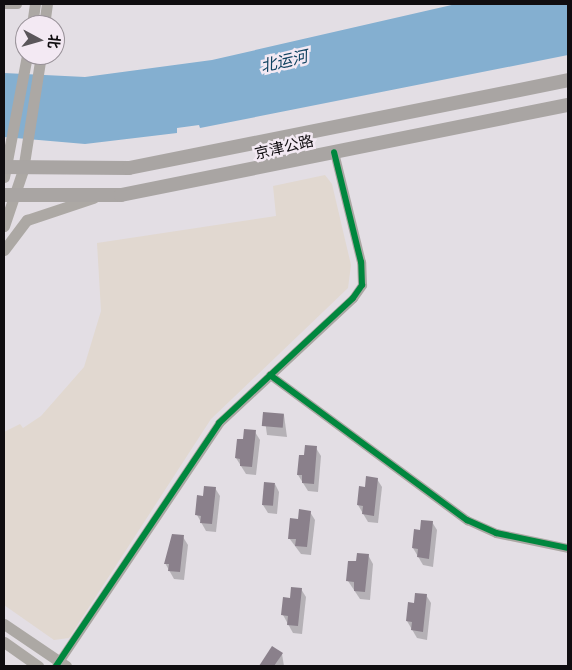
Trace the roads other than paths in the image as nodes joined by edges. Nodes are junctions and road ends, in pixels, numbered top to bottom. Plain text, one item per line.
1 (4, 4) edge
2 (17, 4) edge
3 (25, 65) edge
4 (40, 65) edge
5 (568, 80) edge
6 (568, 105) edge
7 (334, 152) junction
8 (5, 170) edge
9 (23, 170) junction
10 (9, 195) edge
11 (96, 198) junction
12 (4, 226) edge
13 (4, 250) edge
14 (270, 375) junction
15 (568, 548) edge
16 (4, 624) edge
17 (4, 642) edge
18 (60, 665) edge
19 (38, 666) edge

1 - 2 street
3 - 8 main road
4 - 9 main road
5 - 9 highway, 京津公路
6 - 7 highway, 京津公路
7 - 11 highway, 京津公路
7 - 14 street
8 - 9 highway, 京津公路
9 - 10 main road
10 - 11 highway, 京津公路
10 - 12 main road
11 - 13 main road
14 - 15 street
14 - 18 street
16 - 18 main road
17 - 19 main road

